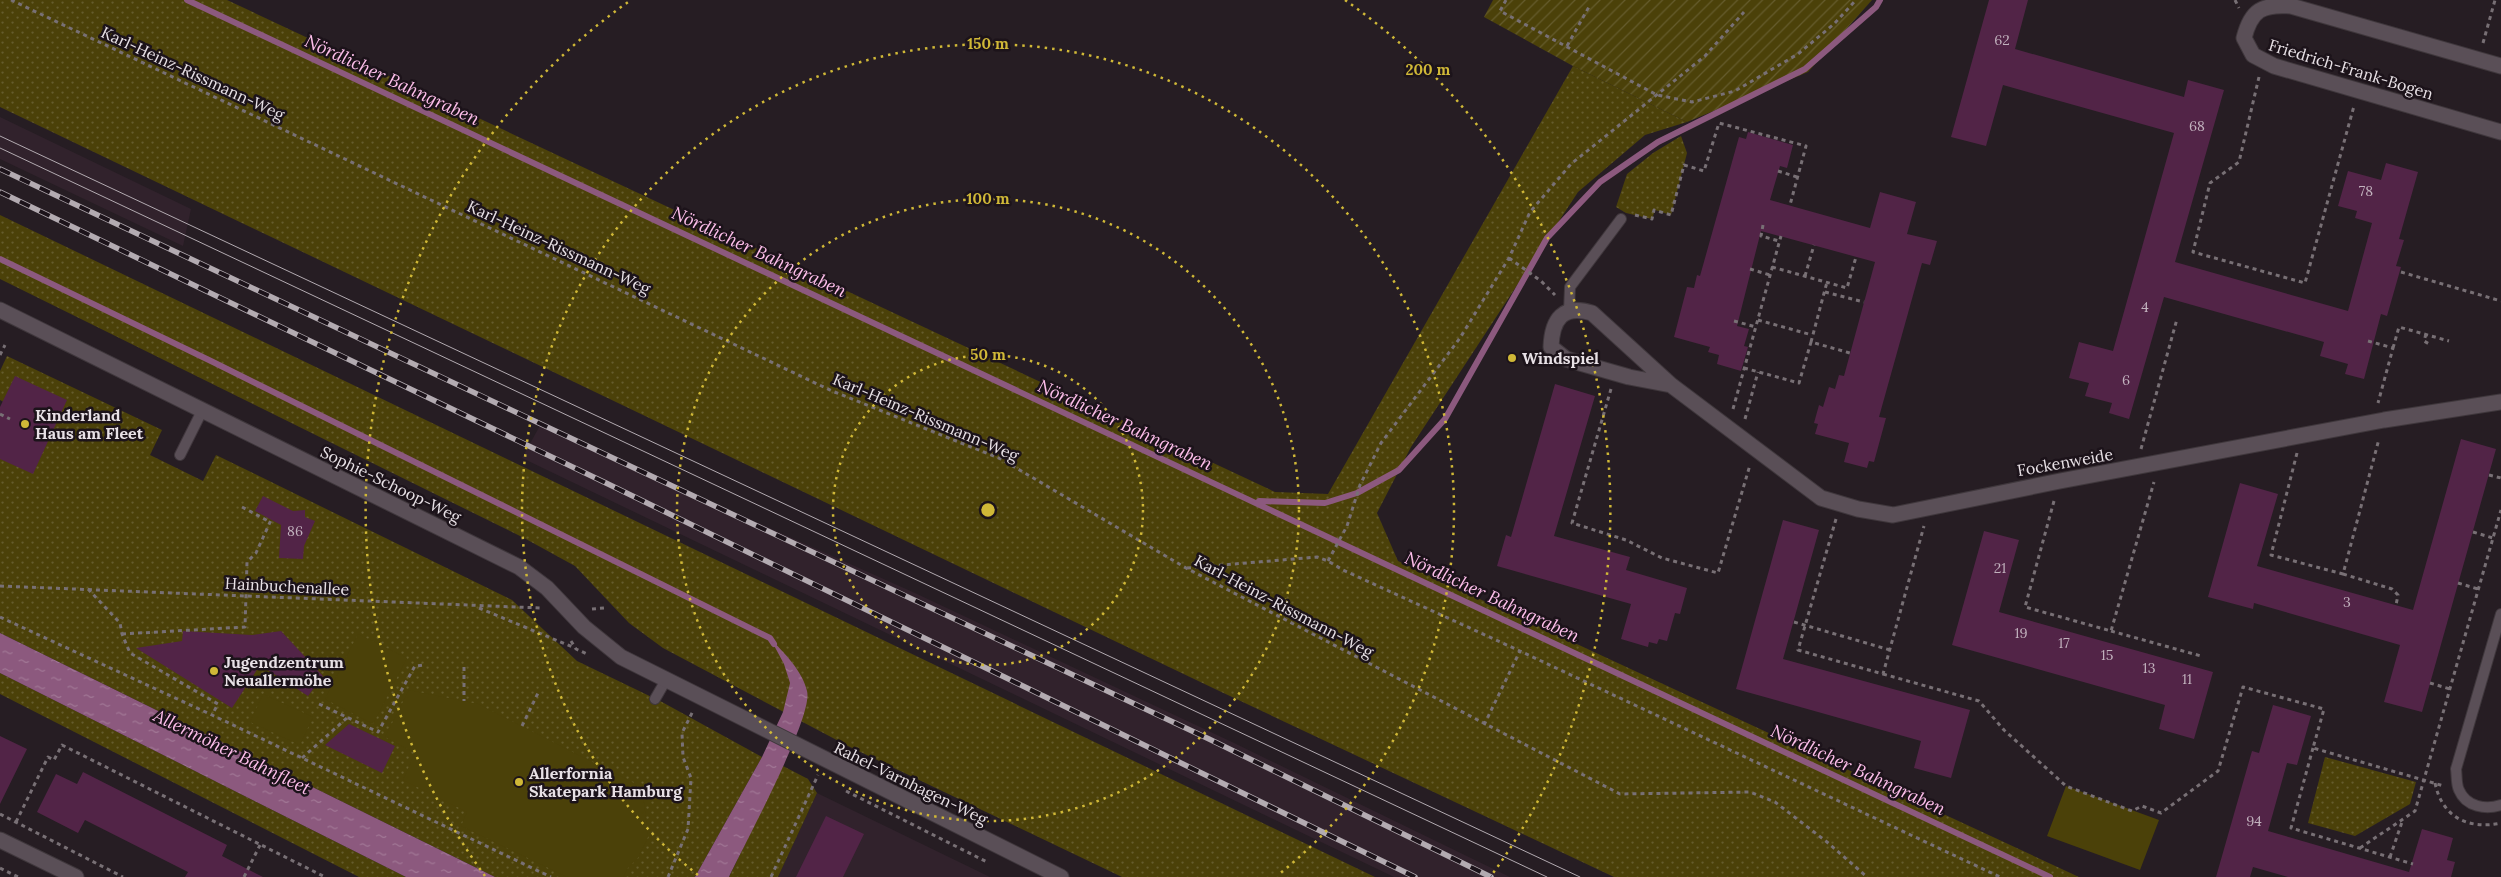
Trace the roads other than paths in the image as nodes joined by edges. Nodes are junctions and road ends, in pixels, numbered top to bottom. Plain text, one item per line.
1 (2501, 66) edge
2 (2501, 132) edge
3 (1621, 219) road end
4 (0, 310) edge
5 (1569, 310) junction
6 (1671, 385) junction
7 (2501, 402) edge
8 (202, 410) junction
9 (180, 455) dead end
10 (2501, 614) edge
11 (666, 680) junction
12 (655, 699) dead end
13 (746, 721) joint
14 (2501, 805) edge
15 (0, 840) edge
16 (76, 877) edge
17 (1061, 877) edge

1 - 2 street, Friedrich-Frank-Bogen
3 - 5 lane
4 - 8 street, Sophie-Schoop-Weg
5 - 6 street, Fockenweide
5 - 6 street, Fockenweide
6 - 7 street, Fockenweide
8 - 9 lane
8 - 11 street, Sophie-Schoop-Weg
10 - 14 lane
11 - 12 lane
11 - 13 street, Sophie-Schoop-Weg
13 - 17 street, Rahel-Varnhagen-Weg
15 - 16 street

